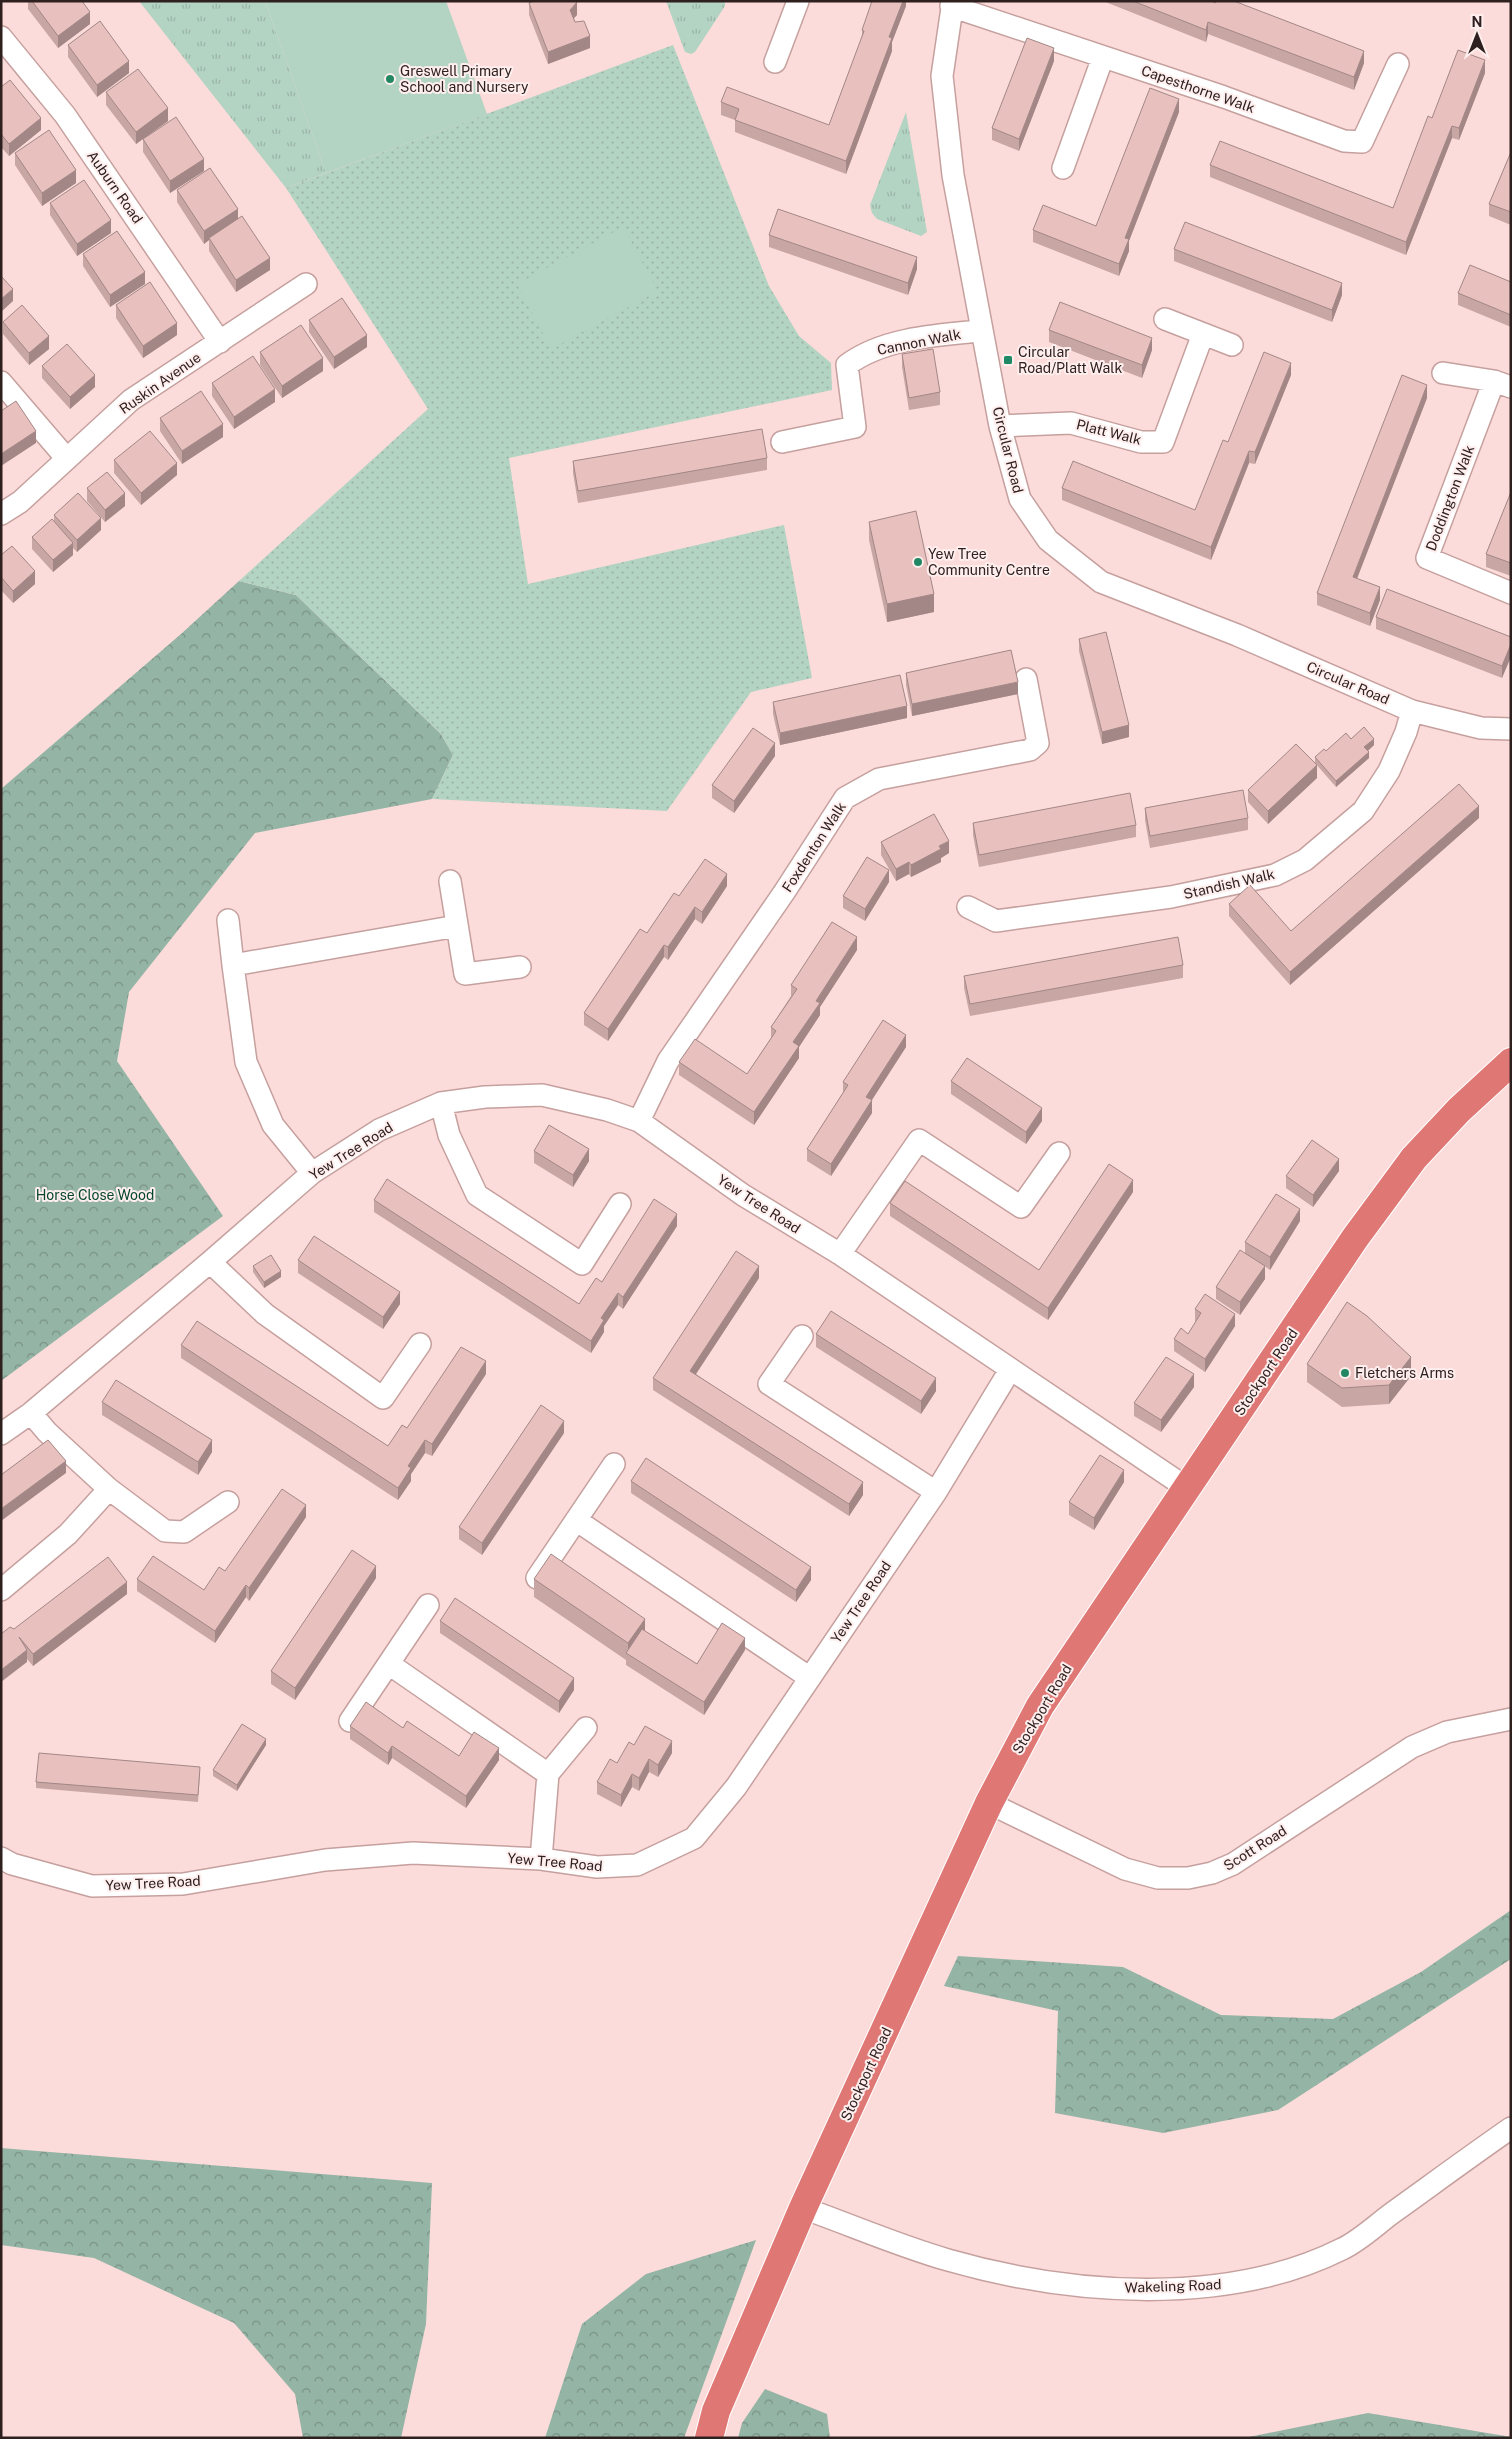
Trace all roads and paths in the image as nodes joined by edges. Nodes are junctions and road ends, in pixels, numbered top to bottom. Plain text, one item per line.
1 (798, 1) edge
2 (952, 4) edge
3 (1, 37) edge
4 (1103, 57) junction
5 (775, 62) dead end
6 (1398, 64) dead end
7 (1063, 168) dead end
8 (306, 284) dead end
9 (1165, 319) dead end
10 (981, 331) junction
11 (1203, 334) junction
12 (220, 342) junction
13 (1232, 345) dead end
14 (1443, 373) dead end
15 (1, 382) edge
16 (1502, 384) edge
17 (1000, 426) junction
18 (782, 442) dead end
19 (68, 458) junction
20 (1, 514) edge
21 (1511, 592) edge
22 (1026, 679) dead end
23 (1412, 711) junction
24 (1511, 729) edge
25 (450, 880) dead end
26 (968, 907) dead end
27 (228, 920) dead end
28 (457, 926) junction
29 (233, 965) junction
30 (520, 967) dead end
31 (1511, 1062) edge
32 (441, 1103) junction
33 (639, 1121) junction
34 (1059, 1153) dead end
35 (312, 1173) junction
36 (620, 1204) dead end
37 (840, 1254) junction
38 (210, 1262) junction
39 (802, 1336) dead end
40 (420, 1344) dead end
41 (1010, 1370) junction
42 (31, 1412) junction
43 (1, 1434) edge
44 (614, 1464) dead end
45 (1187, 1488) junction
46 (109, 1489) junction
47 (936, 1492) junction
48 (228, 1502) dead end
49 (576, 1520) junction
50 (534, 1583) edge
51 (1, 1590) edge
52 (428, 1606) dead end
53 (389, 1664) junction
54 (810, 1678) junction
55 (1511, 1718) edge
56 (350, 1721) dead end
57 (586, 1728) dead end
58 (548, 1774) junction
59 (989, 1803) junction
60 (1, 1858) edge
61 (541, 1859) junction
62 (1511, 2128) edge
63 (803, 2208) junction
64 (709, 2438) edge

1 - 5 street
2 - 4 street, Capesthorne Walk
2 - 10 street, Circular Road
3 - 12 street, Auburn Road
4 - 6 street, Capesthorne Walk
4 - 7 street
8 - 12 street, Ruskin Avenue
9 - 11 street
10 - 17 street, Circular Road
10 - 18 street, Cannon Walk
11 - 13 street
11 - 17 street, Platt Walk
12 - 19 street, Ruskin Avenue
14 - 16 street
15 - 19 street
16 - 21 street, Doddington Walk
17 - 23 street, Circular Road
19 - 20 street, Ruskin Avenue
22 - 33 street, Foxdenton Walk
23 - 24 street, Circular Road
23 - 26 street, Standish Walk
25 - 28 street
27 - 29 street
28 - 29 street
28 - 30 street
29 - 35 street
31 - 45 highway, Stockport Road
32 - 33 street, Yew Tree Road
32 - 35 street, Yew Tree Road
32 - 36 street
33 - 37 street, Yew Tree Road
34 - 37 street
35 - 38 street, Yew Tree Road
37 - 41 street, Yew Tree Road
38 - 40 street
38 - 42 street, Yew Tree Road
39 - 47 street
41 - 45 street, Yew Tree Road
41 - 47 street, Yew Tree Road
42 - 43 street, Yew Tree Road
42 - 46 street
44 - 49 street
45 - 59 highway, Stockport Road
46 - 48 street
46 - 51 street
47 - 54 street, Yew Tree Road
49 - 50 street
49 - 54 street
52 - 53 street
53 - 56 street
53 - 58 street
54 - 61 street, Yew Tree Road
55 - 59 street, Scott Road
57 - 58 street
58 - 61 street
59 - 63 highway, Stockport Road
60 - 61 street, Yew Tree Road
62 - 63 street, Wakeling Road
63 - 64 highway, Stockport Road

